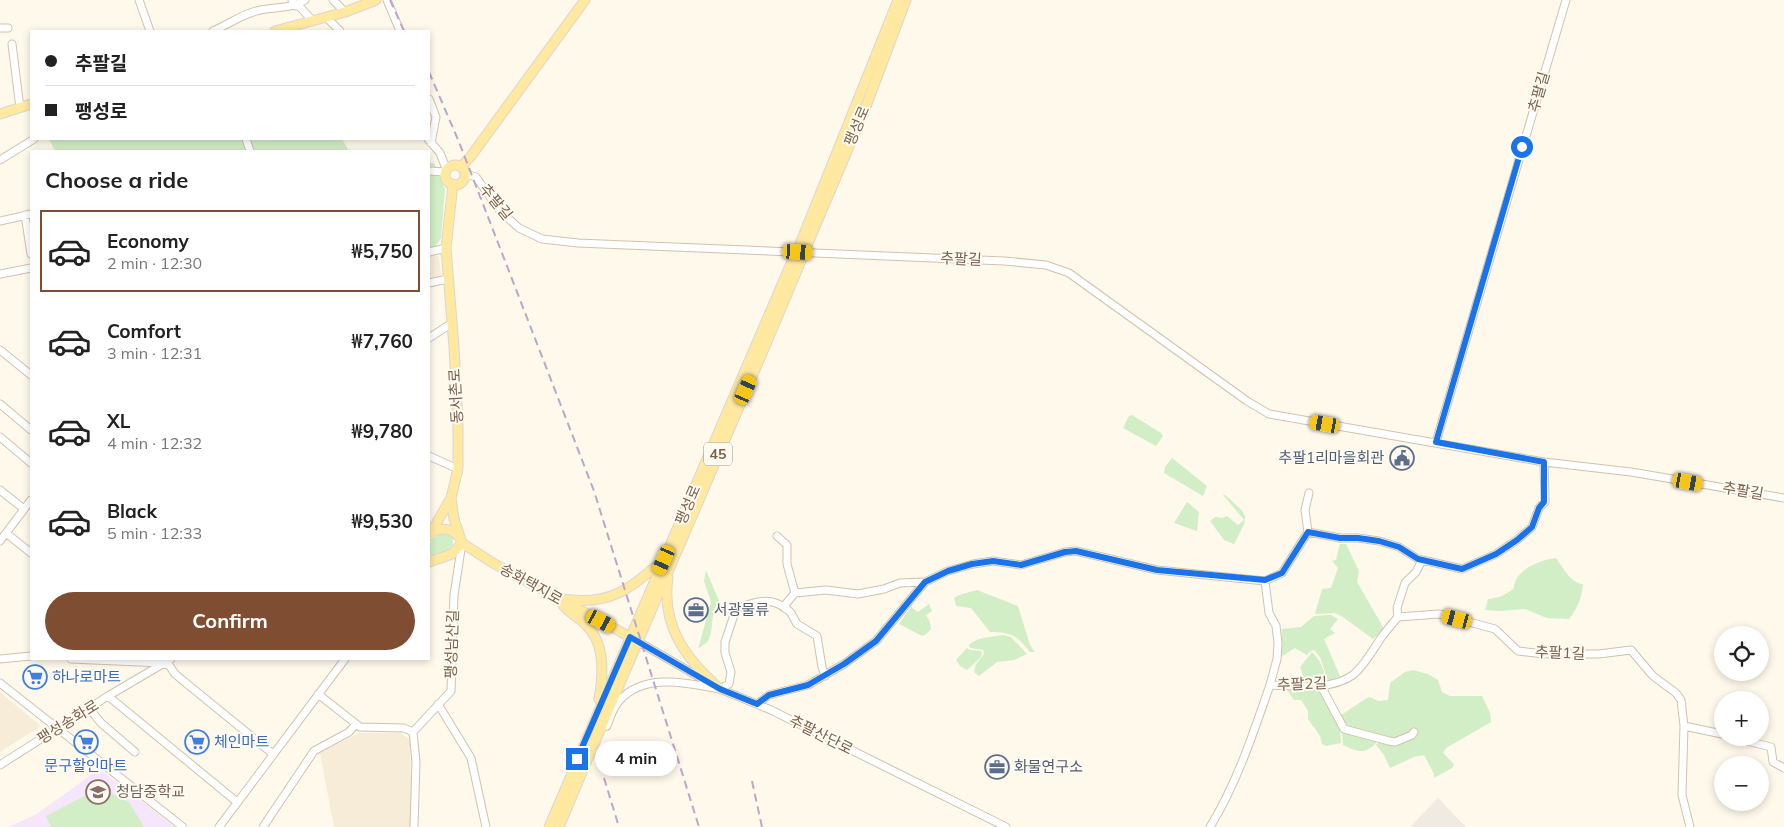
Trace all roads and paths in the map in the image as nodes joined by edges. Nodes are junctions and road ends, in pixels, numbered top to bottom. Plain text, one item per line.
1 (139, 0) edge
2 (305, 0) edge
3 (333, 0) edge
4 (376, 0) edge
5 (387, 0) edge
6 (579, 0) edge
7 (585, 0) edge
8 (898, 0) edge
9 (906, 0) edge
10 (1566, 0) edge
11 (294, 3) edge
12 (577, 11) junction
13 (345, 12) junction
14 (326, 17) junction
15 (312, 20) junction
16 (0, 28) edge
17 (8, 28) dead end
18 (150, 30) edge
19 (215, 30) edge
20 (278, 30) edge
21 (339, 30) edge
22 (400, 30) edge
23 (12, 44) dead end
24 (430, 102) edge
25 (30, 104) edge
26 (20, 108) junction
27 (0, 114) edge
28 (32, 140) edge
29 (430, 141) edge
30 (0, 160) edge
31 (430, 170) edge
32 (446, 171) junction
33 (463, 171) junction
34 (453, 184) junction
35 (28, 215) edge
36 (0, 220) edge
37 (30, 241) edge
38 (446, 248) junction
39 (802, 249) junction
40 (430, 252) edge
41 (30, 268) edge
42 (0, 274) edge
43 (448, 280) junction
44 (430, 282) edge
45 (452, 323) junction
46 (430, 337) edge
47 (0, 350) edge
48 (30, 374) edge
49 (0, 404) edge
50 (30, 429) edge
51 (0, 437) edge
52 (1436, 442) junction
53 (430, 456) edge
54 (30, 462) edge
55 (1544, 462) junction
56 (458, 469) junction
57 (0, 490) edge
58 (1308, 493) dead end
59 (451, 498) junction
60 (1784, 498) edge
61 (30, 501) edge
62 (24, 509) junction
63 (1308, 532) junction
64 (6, 533) junction
65 (430, 534) edge
66 (777, 536) dead end
67 (0, 540) edge
68 (462, 543) junction
69 (30, 552) edge
70 (1422, 560) junction
71 (430, 562) edge
72 (667, 563) junction
73 (1265, 580) junction
74 (925, 582) junction
75 (796, 593) junction
76 (557, 598) junction
77 (786, 609) junction
78 (1398, 617) junction
79 (633, 639) junction
80 (30, 656) edge
81 (0, 659) edge
82 (100, 660) edge
83 (169, 660) edge
84 (343, 660) edge
85 (162, 663) junction
86 (825, 676) junction
87 (0, 683) edge
88 (1270, 685) junction
89 (1321, 686) junction
90 (720, 689) junction
91 (318, 694) junction
92 (108, 696) junction
93 (438, 704) junction
94 (757, 704) junction
95 (89, 708) junction
96 (356, 724) junction
97 (1684, 726) junction
98 (591, 727) junction
99 (601, 727) junction
100 (57, 728) junction
101 (414, 732) junction
102 (1414, 732) dead end
103 (1714, 732) edge
104 (1767, 746) edge
105 (135, 752) dead end
106 (273, 754) junction
107 (0, 765) edge
108 (1784, 768) edge
109 (236, 802) junction
110 (183, 827) edge
111 (219, 827) edge
112 (263, 827) edge
113 (414, 827) edge
114 (486, 827) edge
115 (549, 827) edge
116 (560, 827) edge
117 (1006, 827) edge
118 (1210, 827) edge
119 (1690, 827) edge

1 - 18 street
2 - 11 street
3 - 13 street
4 - 13 main road
5 - 22 street
6 - 12 main road
7 - 12 main road
8 - 39 main road, 팽성로 / 45
9 - 39 main road, 팽성로 / 45
10 - 52 street, 추팔길
11 - 15 street
11 - 19 street
12 - 33 main road
13 - 14 main road
14 - 15 main road
14 - 21 street
15 - 20 main road
16 - 17 street
23 - 26 street
24 - 29 street
25 - 26 main road
26 - 27 main road
28 - 30 street
29 - 32 street
31 - 32 street
32 - 33 main road
32 - 34 main road
33 - 34 main road
33 - 52 street, 추팔길
34 - 38 main road, 동서촌로
35 - 36 street
35 - 37 street
38 - 40 street
38 - 43 main road, 동서촌로
39 - 72 main road, 팽성로 / 45, bridge
41 - 42 street
43 - 44 street
43 - 45 main road, 동서촌로
45 - 46 street
45 - 56 main road, 동서촌로
47 - 48 street
49 - 50 street
51 - 54 street
52 - 55 street, 추팔길
53 - 56 street
55 - 60 street, 추팔길
55 - 70 street
56 - 59 main road, 동서촌로
57 - 62 street
58 - 63 street
59 - 65 main road, 동서촌로
59 - 68 main road
61 - 62 street
62 - 64 street
63 - 70 street
63 - 73 street
64 - 67 street
64 - 69 street
65 - 68 main road, 송화택지로
66 - 75 street
68 - 71 main road
68 - 76 main road, 송화택지로
68 - 93 street, 팽성남산길
70 - 78 street
72 - 76 main road
72 - 79 main road, 팽성로 / 45
72 - 90 main road
73 - 74 street
73 - 88 street
74 - 75 street
74 - 86 street
75 - 77 street
76 - 79 main road, 송화택지로
76 - 98 main road
77 - 86 street
77 - 90 street
78 - 89 street, 추팔2길
78 - 97 street, 추팔1길
79 - 90 street, 추팔산단로
79 - 98 main road, 팽성로 / 45
79 - 99 main road, 팽성로 / 45
80 - 81 street
82 - 85 street
83 - 85 street
84 - 91 street
85 - 92 street, 팽성송화로
85 - 106 street
86 - 94 street
87 - 100 street
88 - 89 street, 추팔2길
88 - 118 street, 추팔2길
89 - 102 street
90 - 94 street, 추팔산단로
90 - 99 street
91 - 96 street
91 - 106 street
92 - 95 street, 팽성송화로
92 - 109 street
93 - 101 street, 팽성남산길
93 - 114 street
94 - 117 street, 추팔산단로
95 - 100 street, 팽성송화로
95 - 105 street
96 - 101 street
96 - 112 street
97 - 103 street
97 - 119 street, 추팔1길
98 - 115 main road, 팽성로 / 45
99 - 116 main road, 팽성로 / 45
100 - 107 street, 팽성송화로
100 - 110 street
101 - 113 street
104 - 108 street
106 - 109 street
109 - 111 street

